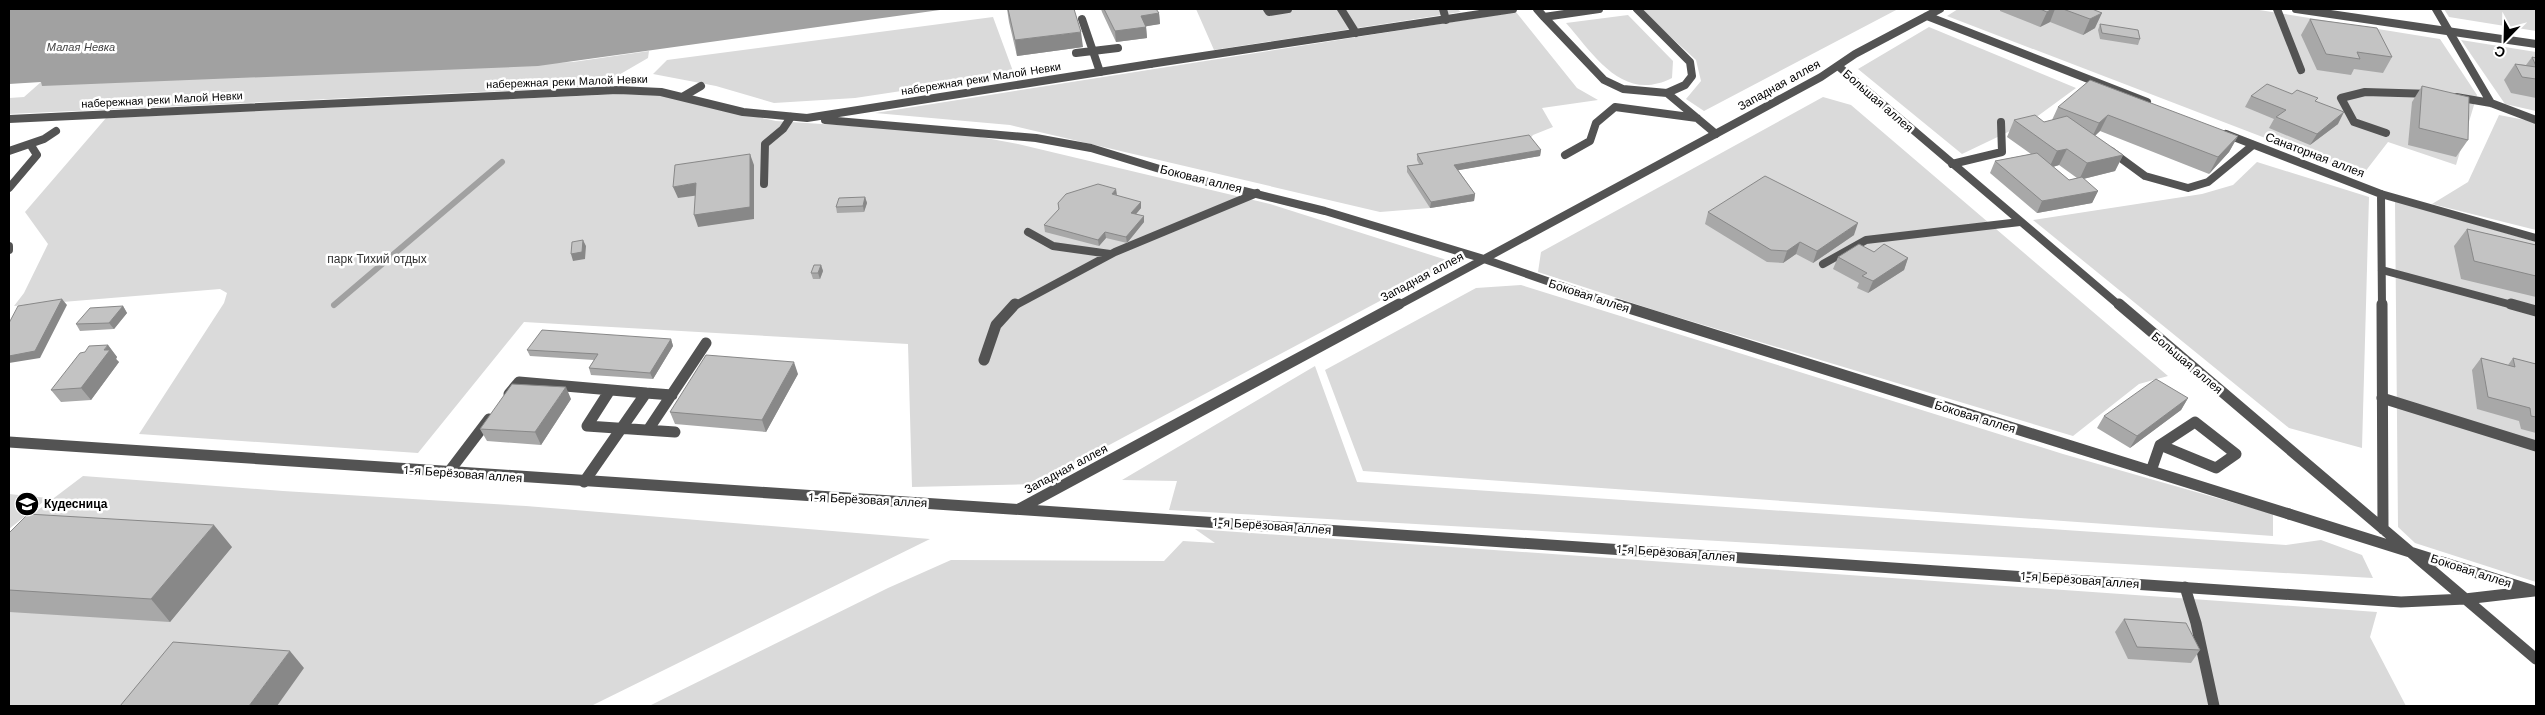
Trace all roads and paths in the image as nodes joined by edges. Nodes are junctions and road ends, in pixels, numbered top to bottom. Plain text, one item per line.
1 (1267, 9) edge
2 (1288, 9) edge
3 (1341, 9) edge
4 (1443, 9) edge
5 (1513, 9) edge
6 (1537, 9) edge
7 (1599, 9) edge
8 (1637, 9) edge
9 (1940, 9) edge
10 (2277, 9) edge
11 (2296, 9) edge
12 (2436, 9) edge
13 (1927, 16) junction
14 (1544, 17) junction
15 (1082, 19) dead end
16 (1446, 20) junction
17 (2449, 31) junction
18 (1356, 34) junction
19 (2536, 44) edge
20 (1118, 48) dead end
21 (1093, 51) junction
22 (1076, 53) dead end
23 (1838, 66) junction
24 (2301, 70) dead end
25 (1100, 72) junction
26 (701, 86) dead end
27 (1667, 93) junction
28 (684, 96) junction
29 (2491, 103) junction
30 (2156, 106) edge
31 (790, 117) junction
32 (807, 118) junction
33 (1696, 118) junction
34 (9, 119) edge
35 (2536, 120) edge
36 (2001, 122) dead end
37 (56, 131) dead end
38 (2218, 131) edge
39 (2386, 133) dead end
40 (1716, 134) junction
41 (30, 144) junction
42 (2102, 144) edge
43 (2253, 145) junction
44 (9, 151) edge
45 (1565, 154) dead end
46 (1952, 164) junction
47 (764, 184) dead end
48 (9, 188) edge
49 (1257, 193) junction
50 (2381, 194) junction
51 (2020, 222) junction
52 (1028, 232) dead end
53 (2536, 238) edge
54 (1866, 240) junction
55 (9, 246) edge
56 (1880, 248) edge
57 (9, 250) edge
58 (1110, 254) junction
59 (1484, 258) junction
60 (1823, 264) dead end
61 (2382, 270) junction
62 (2536, 310) edge
63 (706, 343) dead end
64 (984, 360) dead end
65 (610, 390) junction
66 (646, 393) junction
67 (672, 394) junction
68 (2382, 398) junction
69 (621, 429) junction
70 (648, 430) junction
71 (675, 432) dead end
72 (9, 442) edge
73 (2160, 446) junction
74 (2536, 446) edge
75 (2151, 471) junction
76 (448, 473) junction
77 (584, 482) junction
78 (1018, 509) junction
79 (2383, 529) junction
80 (2358, 535) junction
81 (2405, 550) junction
82 (2185, 587) junction
83 (2535, 591) edge
84 (2465, 599) junction
85 (2536, 659) edge
86 (2214, 706) edge

1 - 2 street
3 - 18 street
4 - 16 street
5 - 16 street, набережная реки Малой Невки
6 - 14 street
7 - 14 street
8 - 27 street
9 - 13 street
10 - 24 street
11 - 17 street
12 - 17 street
13 - 23 street
13 - 30 street
14 - 27 street
15 - 21 street
16 - 18 street, набережная реки Малой Невки
17 - 19 street
17 - 29 street
18 - 25 street, набережная реки Малой Невки
20 - 21 street
21 - 22 street
21 - 25 street
23 - 40 street, Западная аллея
23 - 46 street, Большая аллея
25 - 32 street, набережная реки Малой Невки
26 - 28 street
27 - 33 street
28 - 31 street, набережная реки Малой Невки
28 - 34 street, набережная реки Малой Невки
29 - 35 street
29 - 39 street
31 - 32 street, набережная реки Малой Невки
31 - 47 street
32 - 49 street, Боковая аллея
33 - 40 street
33 - 45 street
36 - 46 street
37 - 41 street
38 - 43 street, Санаторная аллея
40 - 59 street, Западная аллея
41 - 44 street
41 - 48 street
42 - 43 street
43 - 50 street, Санаторная аллея
46 - 51 street, Большая аллея
49 - 58 street
49 - 59 street, Боковая аллея
50 - 53 street, Санаторная аллея
50 - 61 street
51 - 54 street
51 - 79 street, Большая аллея
52 - 58 street
54 - 56 street
54 - 60 street
55 - 57 street
58 - 64 street
59 - 75 street, Боковая аллея
59 - 78 street, Западная аллея
61 - 62 street
61 - 68 street
63 - 67 street
65 - 66 street
65 - 69 street
65 - 76 street
66 - 67 street
66 - 69 street
67 - 70 street
68 - 74 street
68 - 79 street
69 - 70 street
69 - 77 street
70 - 71 street
72 - 76 street, 1-я Берёзовая аллея
73 - 73 street
73 - 75 street
75 - 80 street, Боковая аллея
76 - 77 street, 1-я Берёзовая аллея
77 - 78 street, 1-я Берёзовая аллея
78 - 82 street, 1-я Берёзовая аллея
79 - 80 street
79 - 81 street, Большая аллея
80 - 81 street, Боковая аллея
81 - 83 street, Боковая аллея
81 - 84 street, Большая аллея
82 - 84 street, 1-я Берёзовая аллея
82 - 86 street
83 - 84 street, 1-я Берёзовая аллея
84 - 85 street, Большая аллея

